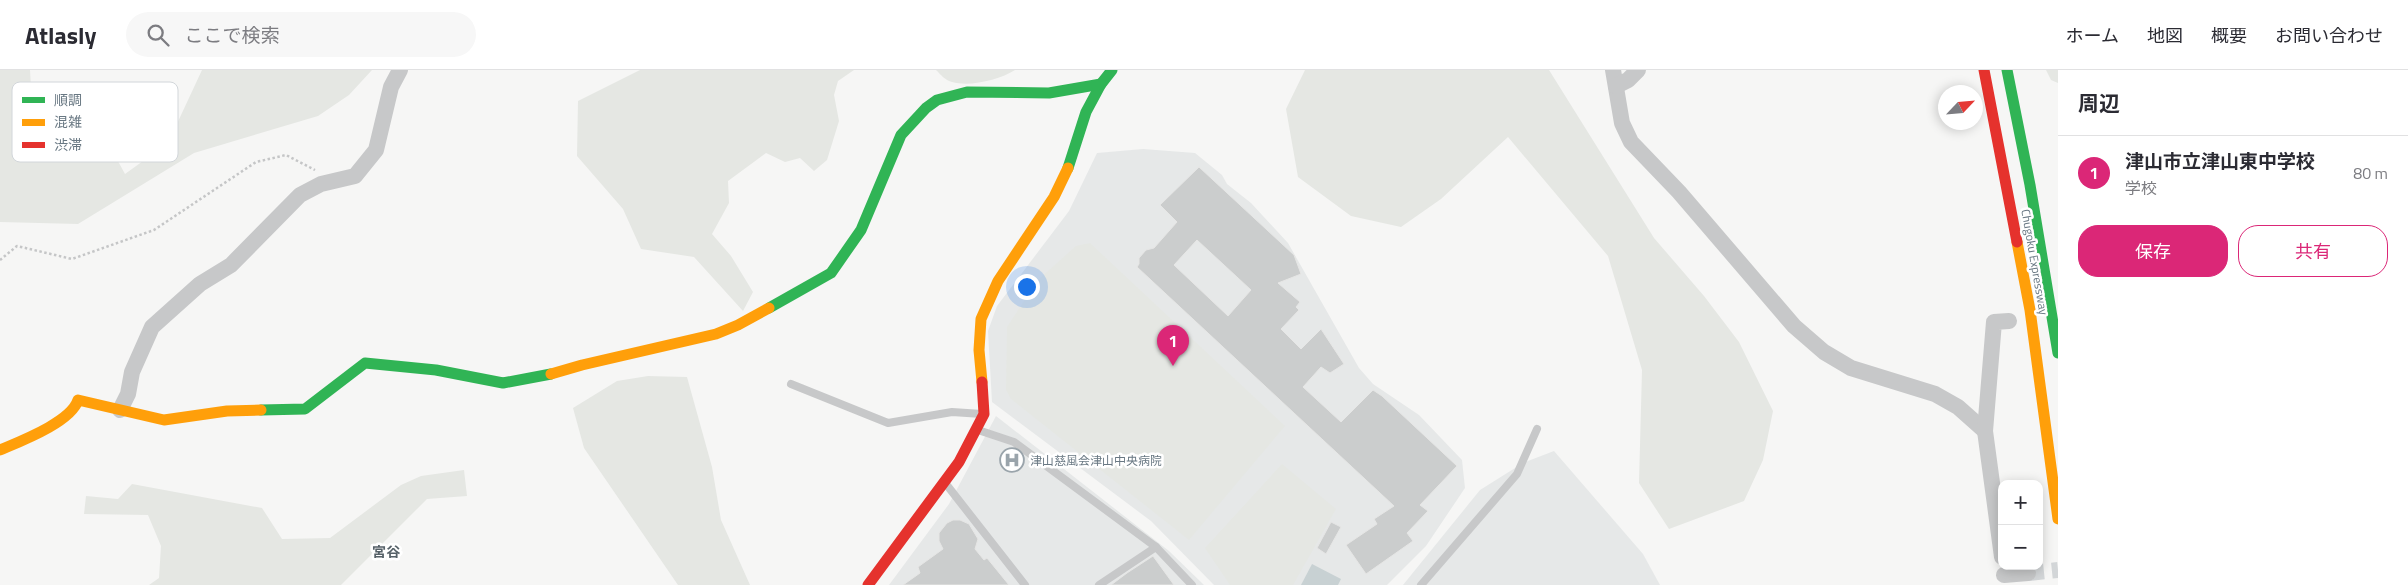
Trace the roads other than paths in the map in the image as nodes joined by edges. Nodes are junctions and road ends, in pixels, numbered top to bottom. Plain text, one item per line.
1 (400, 70) edge
2 (1112, 70) edge
3 (1638, 70) edge
4 (1984, 70) edge
5 (2008, 70) edge
6 (1615, 78) edge
7 (1101, 84) junction
8 (2009, 321) dead end
9 (2058, 353) edge
10 (791, 384) dead end
11 (120, 410) junction
12 (984, 414) junction
13 (976, 429) junction
14 (1538, 429) dead end
15 (1985, 431) junction
16 (0, 450) edge
17 (945, 483) junction
18 (2058, 520) edge
19 (1998, 527) edge
20 (1156, 547) junction
21 (2028, 573) tunnel mouth
22 (2004, 576) edge
23 (868, 585) edge
24 (1026, 585) edge
25 (1099, 585) edge
26 (1192, 585) edge
27 (1421, 585) edge

1 - 11 street
2 - 7 main road
3 - 6 street
4 - 18 main road, Chugoku Expressway
5 - 9 main road, Chugoku Expressway
6 - 15 street
7 - 11 main road
7 - 12 main road
8 - 15 street
10 - 12 lane
11 - 16 main road
12 - 13 main road
13 - 17 main road
13 - 20 lane
14 - 27 lane
15 - 19 street
17 - 23 main road
17 - 24 lane
20 - 25 lane
20 - 26 lane
21 - 22 street

